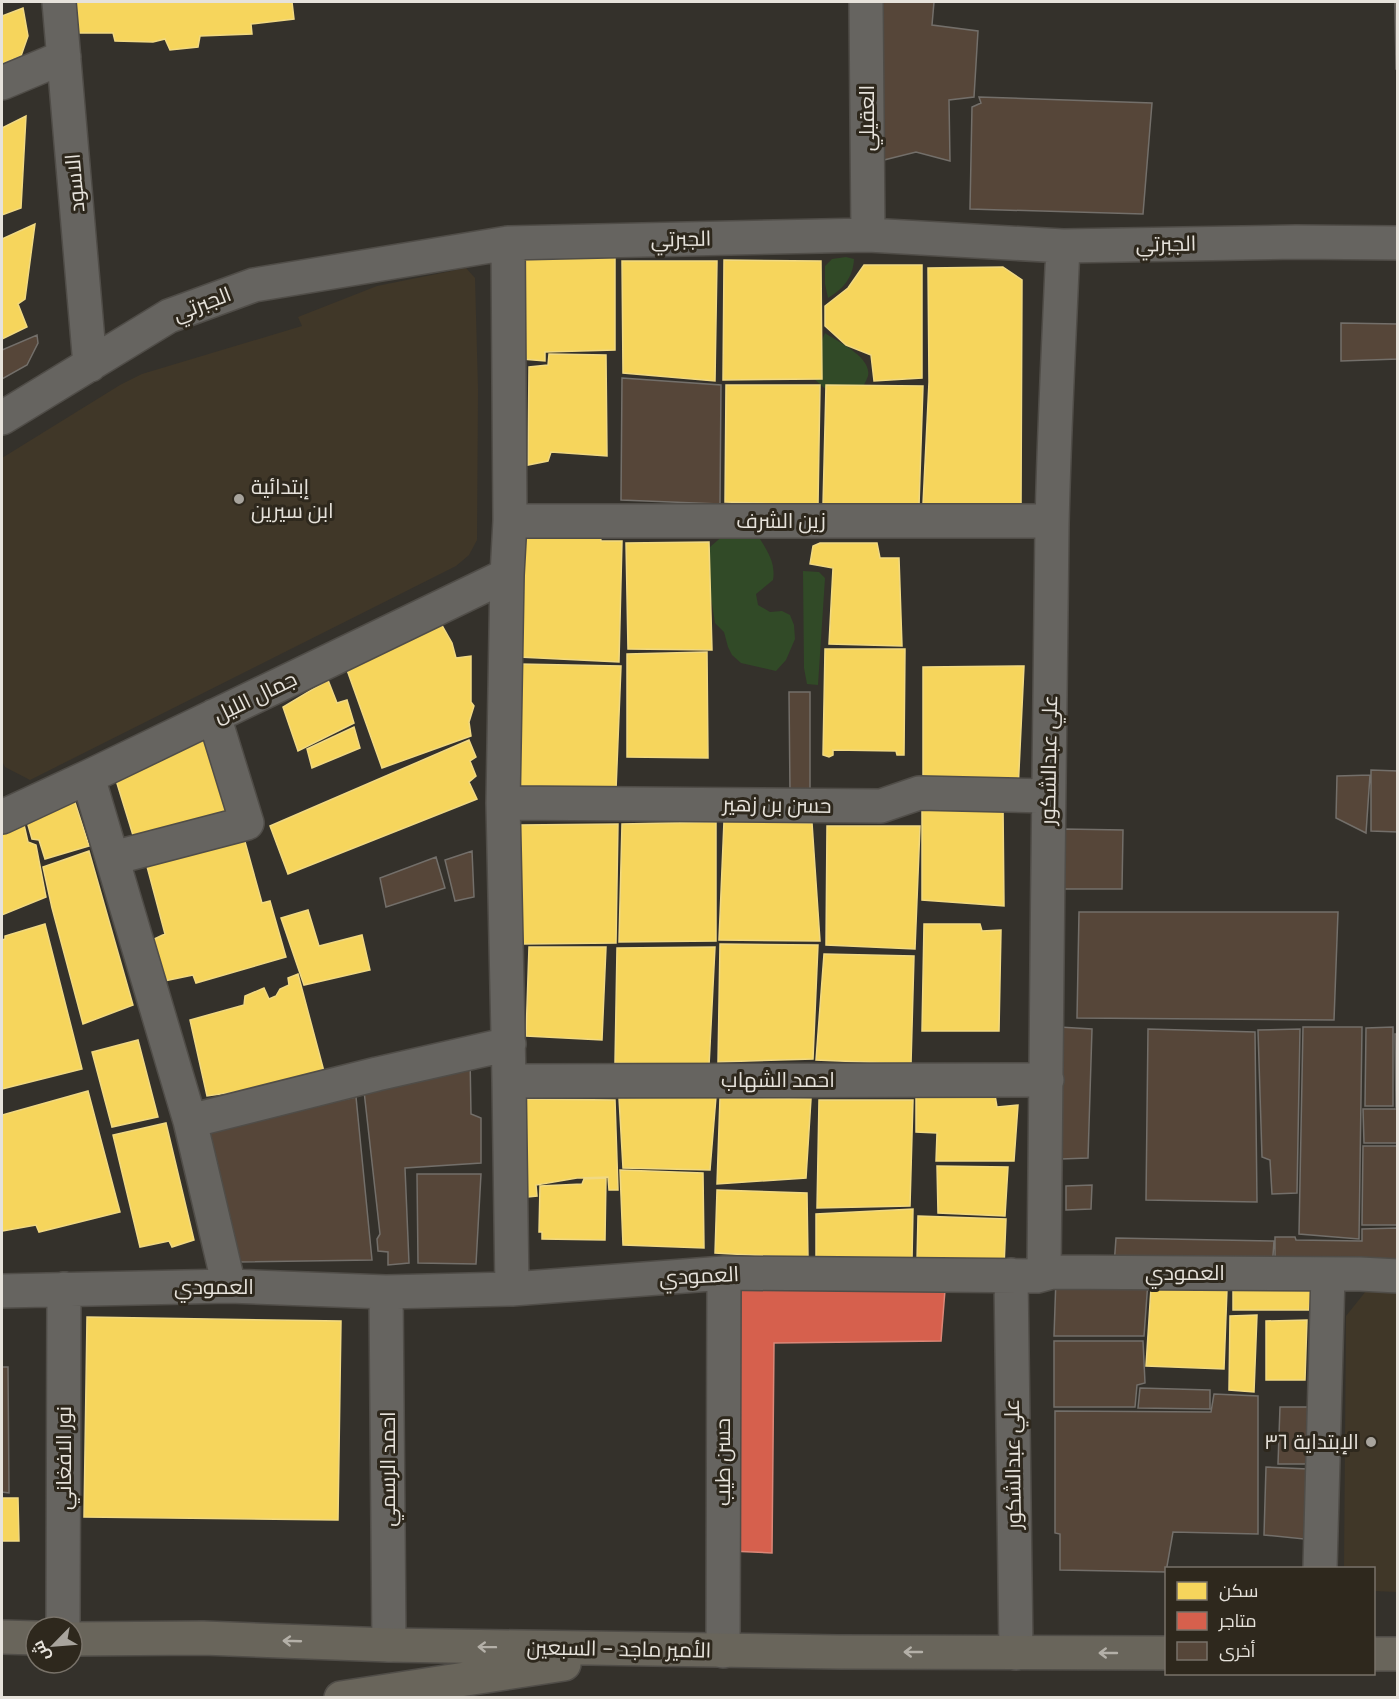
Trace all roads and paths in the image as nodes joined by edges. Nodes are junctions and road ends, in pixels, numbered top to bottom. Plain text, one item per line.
1 (59, 2) edge
2 (866, 2) edge
3 (64, 57) junction
4 (2, 83) edge
5 (868, 235) junction
6 (508, 243) junction
7 (1398, 243) edge
8 (1063, 246) junction
9 (90, 365) junction
10 (2, 418) edge
11 (510, 521) junction
12 (1052, 521) junction
13 (507, 575) junction
14 (214, 716) junction
15 (88, 777) junction
16 (1048, 796) junction
17 (503, 803) junction
18 (2, 816) edge
19 (113, 858) junction
20 (509, 1044) junction
21 (1047, 1080) junction
22 (509, 1081) junction
23 (190, 1120) junction
24 (724, 1274) junction
25 (1044, 1274) junction
26 (1328, 1274) junction
27 (1011, 1275) junction
28 (1398, 1276) edge
29 (229, 1286) junction
30 (64, 1289) junction
31 (512, 1289) junction
32 (2, 1291) edge
33 (387, 1292) junction
34 (1320, 1567) edge
35 (63, 1615) edge
36 (2, 1636) edge
37 (24, 1637) edge
38 (84, 1639) edge
39 (389, 1646) junction
40 (660, 1650) junction
41 (723, 1651) junction
42 (1016, 1653) junction
43 (1165, 1653) edge
44 (1375, 1654) edge
45 (1398, 1654) edge
46 (341, 1698) edge

1 - 3 street, الاسود
2 - 5 street, العقيلي
3 - 4 street
3 - 9 street, الاسود
5 - 6 street, الجبرتي
5 - 8 street, الجبرتي
6 - 9 street, الجبرتي
6 - 11 street
7 - 8 street, الجبرتي
8 - 12 street, علي عبدالشكور
9 - 10 street, الجبرتي
11 - 12 street, زين الشرف
11 - 13 street
12 - 16 street, علي عبدالشكور
13 - 14 street, جمال الليل
13 - 17 street
14 - 15 street, جمال الليل
14 - 19 street
15 - 18 street, جمال الليل
15 - 19 street
16 - 17 street, حسن بن زهير
16 - 21 street, علي عبدالشكور
17 - 20 street
19 - 23 street
20 - 22 street
20 - 23 street
21 - 22 street, احمد الشهاب
21 - 25 street, علي عبدالشكور
22 - 31 street
23 - 29 street
24 - 27 street, العمودي
24 - 31 street, العمودي
24 - 41 street, حسن طيب
25 - 26 street, العمودي
25 - 27 street, العمودي
26 - 28 street, العمودي
26 - 34 street
27 - 42 street, علي عبدالشكور
29 - 30 street, العمودي
29 - 33 street, العمودي
30 - 32 street, العمودي
30 - 35 street, نور الافغاني
31 - 33 street, العمودي
33 - 39 street, احمد الرسمي
36 - 37 main road
39 -> 38 main road, الأمير ماجد - السبعين
40 -> 39 main road, الأمير ماجد - السبعين
40 - 41 main road, الأمير ماجد - السبعين
40 - 46 main road
42 -> 41 main road, الأمير ماجد - السبعين
43 -> 42 main road, الأمير ماجد - السبعين
44 - 45 main road

